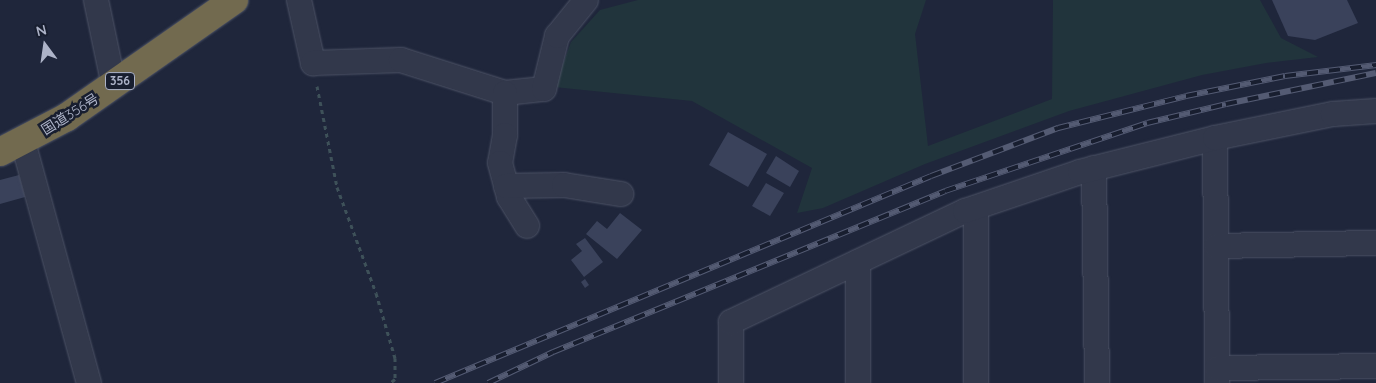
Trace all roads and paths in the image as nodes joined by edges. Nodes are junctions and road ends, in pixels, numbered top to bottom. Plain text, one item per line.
1 (96, 0) edge
2 (234, 0) edge
3 (299, 0) edge
4 (586, 0) edge
5 (313, 63) junction
6 (114, 86) junction
7 (505, 93) junction
8 (1376, 111) edge
9 (1215, 138) junction
10 (12, 147) edge
11 (1094, 168) junction
12 (506, 186) junction
13 (621, 194) dead end
14 (976, 208) junction
15 (527, 226) dead end
16 (1376, 243) edge
17 (1216, 246) junction
18 (858, 262) junction
19 (1376, 366) edge
20 (1217, 376) edge
21 (89, 383) edge
22 (390, 383) edge
23 (731, 383) edge
24 (858, 383) edge
25 (976, 383) edge
26 (1097, 383) edge

1 - 6 street
2 - 6 highway, 国道356号 / 356
3 - 5 street
4 - 7 street
5 - 7 street
5 - 22 path
6 - 10 highway, 国道356号 / 356
7 - 12 street
8 - 9 street
9 - 11 street
9 - 17 street
10 - 21 street
11 - 14 street
11 - 26 street
12 - 13 street
12 - 15 street
14 - 18 street
14 - 25 street
16 - 17 street
17 - 20 street
18 - 23 street
18 - 24 street
19 - 20 street

